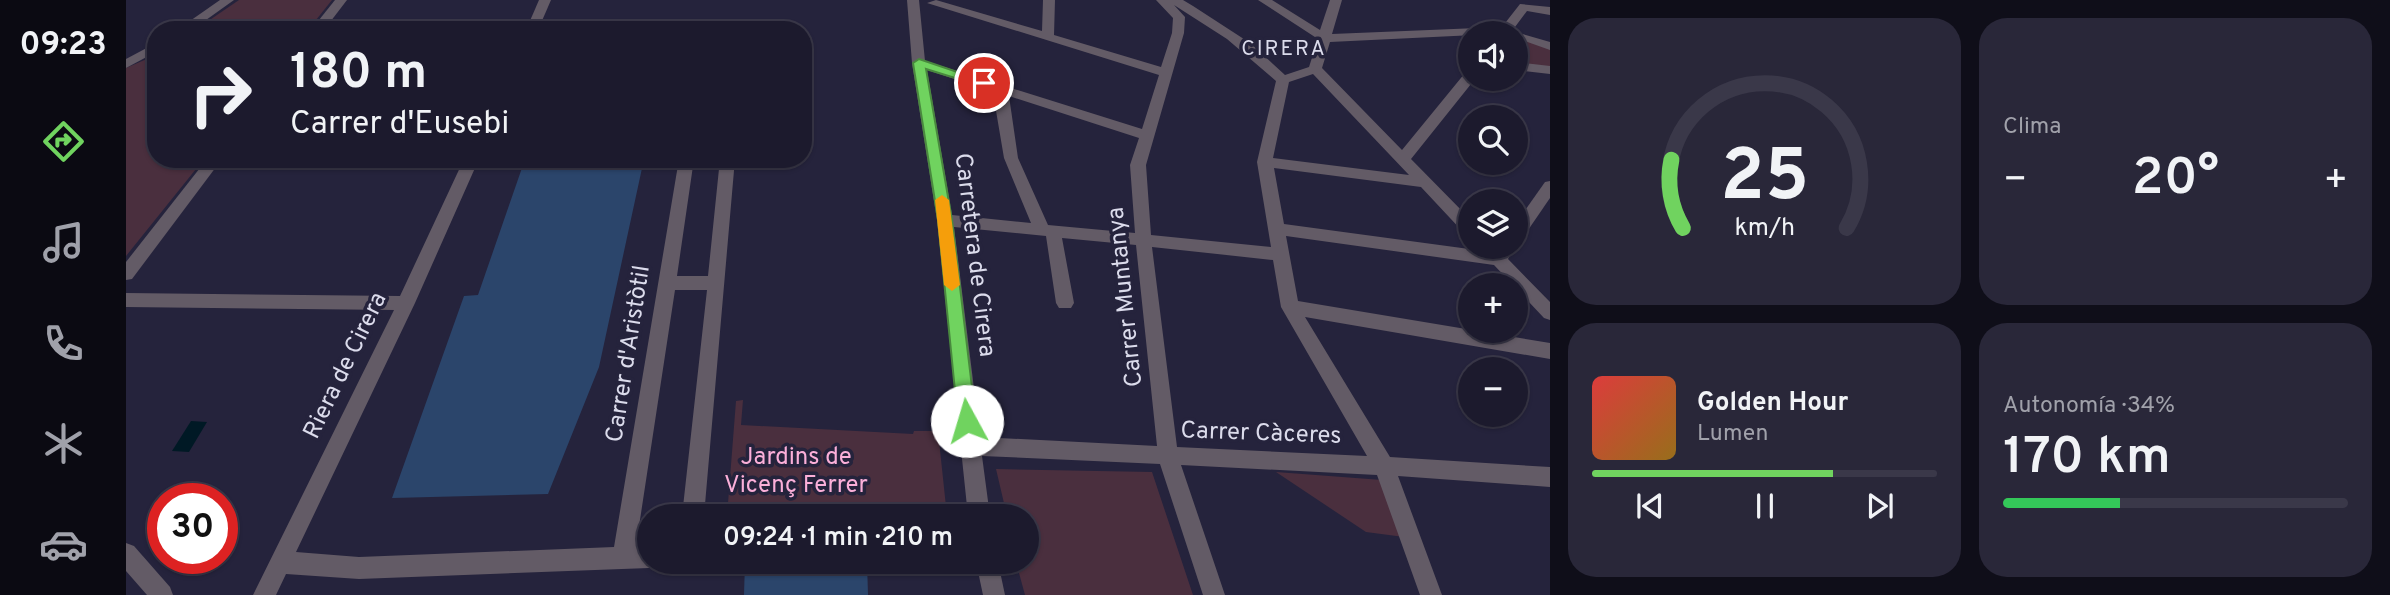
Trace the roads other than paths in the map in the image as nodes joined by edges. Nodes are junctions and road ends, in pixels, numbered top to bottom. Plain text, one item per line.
1 (228, 0) edge
2 (341, 0) edge
3 (545, 0) edge
4 (912, 0) edge
5 (1049, 0) edge
6 (1162, 0) edge
7 (1174, 0) edge
8 (1264, 0) edge
9 (1336, 0) edge
10 (933, 3) dead end
11 (1550, 11) edge
12 (196, 21) edge
13 (324, 21) edge
14 (536, 21) edge
15 (1517, 21) edge
16 (1458, 34) edge
17 (1048, 36) junction
18 (1324, 38) junction
19 (1528, 39) edge
20 (1550, 46) edge
21 (147, 52) edge
22 (919, 63) junction
23 (126, 64) edge
24 (1530, 68) joint
25 (1315, 69) junction
26 (1550, 70) edge
27 (1164, 72) junction
28 (1283, 80) junction
29 (1550, 85) edge
30 (1006, 90) junction
31 (1458, 91) edge
32 (1147, 136) junction
33 (1403, 159) junction
34 (1265, 162) junction
35 (208, 168) edge
36 (468, 168) edge
37 (686, 168) edge
38 (727, 168) edge
39 (1427, 183) junction
40 (1550, 186) edge
41 (1458, 216) edge
42 (1528, 218) edge
43 (945, 220) junction
44 (1047, 229) junction
45 (1275, 229) junction
46 (1143, 238) junction
47 (1458, 247) edge
48 (1279, 254) junction
49 (1505, 259) edge
50 (126, 274) edge
51 (667, 283) junction
52 (716, 283) junction
53 (126, 300) edge
54 (406, 303) junction
55 (1065, 303) dead end
56 (1290, 307) junction
57 (1550, 313) edge
58 (1550, 351) edge
59 (970, 446) junction
60 (1168, 457) junction
61 (1384, 466) junction
62 (1550, 477) edge
63 (694, 504) edge
64 (977, 504) edge
65 (126, 554) edge
66 (637, 557) edge
67 (623, 558) junction
68 (279, 562) junction
69 (990, 574) edge
70 (162, 595) edge
71 (264, 595) edge
72 (994, 595) edge
73 (1214, 595) edge
74 (1430, 595) edge

1 - 12 street
2 - 13 street
3 - 14 street
4 - 22 street, Carretera de Cirera
5 - 17 street
6 - 27 street, Carrer Muntanya
7 - 28 street
8 - 18 street
9 - 18 street
10 - 17 street
11 - 15 street
16 - 18 street
17 - 27 street
18 - 25 street
19 - 20 street
21 - 23 street
22 - 30 street
22 - 43 street, Carretera de Cirera
24 - 26 street
24 - 29 street
25 - 28 street
25 - 33 street
27 - 32 street, Carrer Muntanya
28 - 34 street
30 - 32 street
30 - 44 street
31 - 33 street
32 - 46 street, Carrer Muntanya
33 - 39 street
34 - 39 street
34 - 45 street
35 - 50 street
36 - 54 street, Riera de Cirera
37 - 51 street, Carrer d'Aristòtil
38 - 52 street
39 - 41 street
40 - 42 street
43 - 44 street
43 - 59 street, Carretera de Cirera
44 - 46 street
44 - 55 street
45 - 47 street
45 - 48 street
46 - 48 street
46 - 60 street, Carrer Muntanya
48 - 56 street
49 - 57 street
51 - 52 street
51 - 67 street, Carrer d'Aristòtil
52 - 63 street
53 - 54 street
54 - 68 street, Riera de Cirera
56 - 58 street
56 - 61 street
59 - 60 street, Carrer Càceres
59 - 64 street, Carretera de Cirera
60 - 61 street, Carrer Càceres
60 - 73 street, Carrer Muntanya
61 - 62 street, Carrer Càceres
61 - 74 street
65 - 70 street
66 - 67 street
67 - 68 street
68 - 71 street, Riera de Cirera
69 - 72 street

